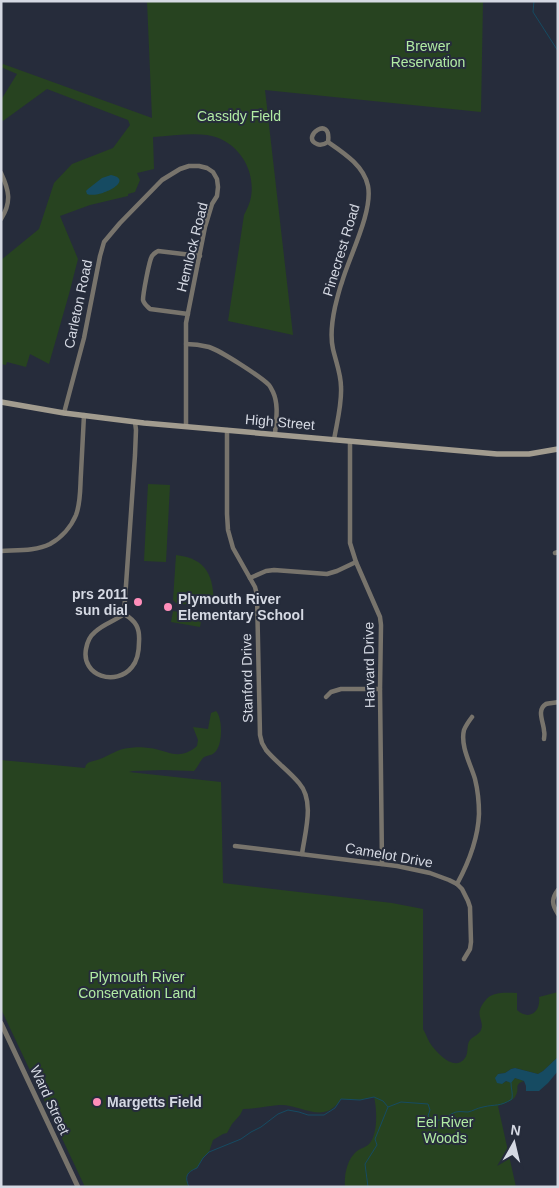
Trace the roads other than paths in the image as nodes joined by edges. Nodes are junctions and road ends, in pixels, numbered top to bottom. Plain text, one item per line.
1 (328, 142) dead end
2 (1, 173) edge
3 (132, 210) joint
4 (1, 219) edge
5 (200, 256) junction
6 (188, 314) junction
7 (186, 344) junction
8 (1, 402) edge
9 (64, 412) junction
10 (84, 415) junction
11 (135, 422) junction
12 (186, 426) junction
13 (227, 430) junction
14 (275, 434) junction
15 (334, 440) junction
16 (350, 441) junction
17 (558, 449) edge
18 (1, 551) edge
19 (356, 562) junction
20 (250, 578) junction
21 (124, 614) junction
22 (380, 689) junction
23 (326, 697) dead end
24 (558, 702) edge
25 (472, 717) dead end
26 (544, 740) dead end
27 (235, 846) dead end
28 (302, 854) junction
29 (382, 864) junction
30 (457, 884) junction
31 (558, 890) edge
32 (558, 914) edge
33 (464, 959) dead end
34 (1, 1023) edge
35 (78, 1187) edge

1 - 15 street, Pinecrest Road
2 - 4 street
3 - 5 street, Hemlock Road
3 - 9 street, Carleton Road
5 - 6 street, Hemlock Road
5 - 6 street
6 - 7 street, Hemlock Road
7 - 12 street, Hemlock Road
7 - 14 street
8 - 9 main road, High Street
9 - 10 main road, High Street
10 - 11 main road, High Street
10 - 18 street
11 - 12 main road, High Street
11 - 21 street
12 - 13 main road, High Street
13 - 14 main road, High Street
13 - 20 street, Stanford Drive
14 - 15 main road, High Street
15 - 16 main road, High Street
16 - 17 main road, High Street
16 - 19 street, Harvard Drive
19 - 20 street
19 - 22 street, Harvard Drive
20 - 28 street, Stanford Drive
21 - 21 street
22 - 23 street
22 - 29 street, Harvard Drive
24 - 26 street
25 - 30 street
27 - 28 street, Camelot Drive
28 - 29 street, Camelot Drive
29 - 30 street, Camelot Drive
30 - 33 street
31 - 32 street
34 - 35 street, Ward Street

